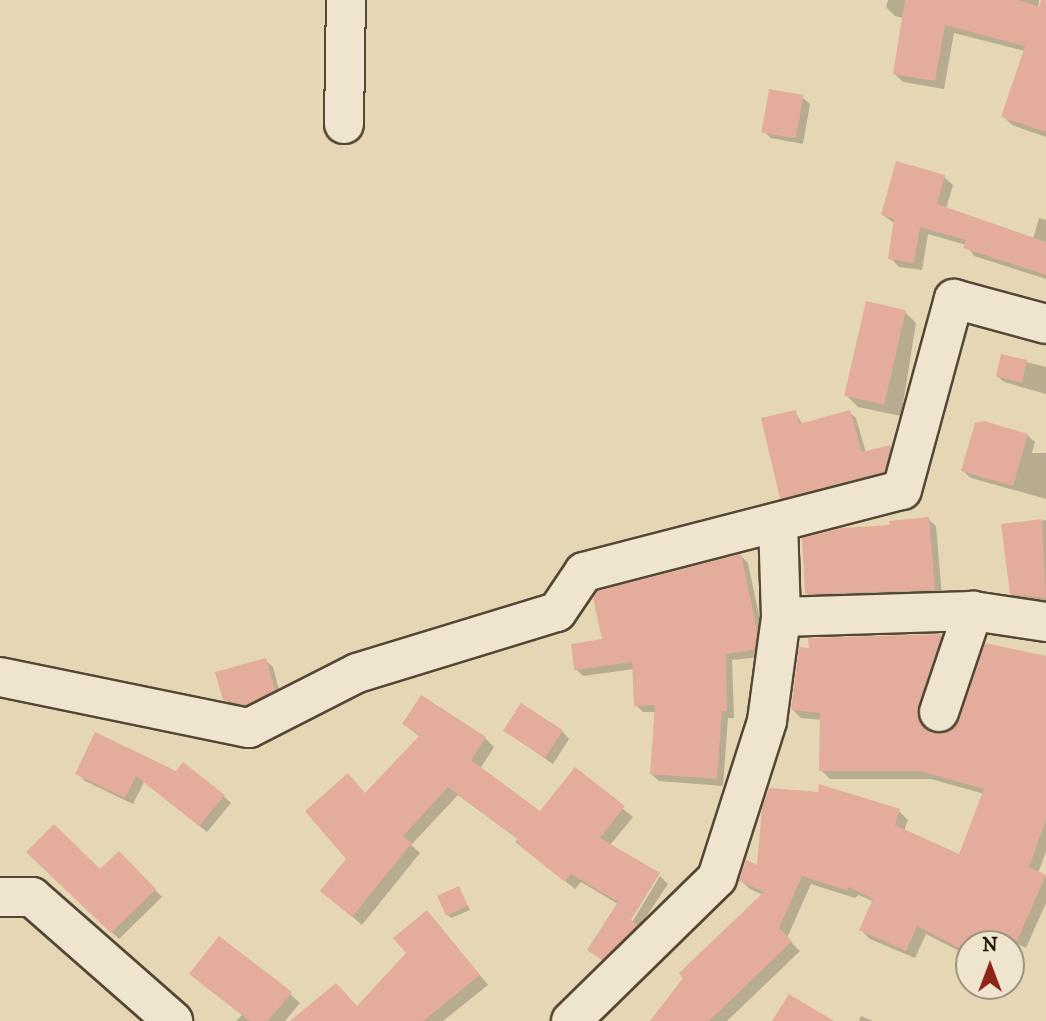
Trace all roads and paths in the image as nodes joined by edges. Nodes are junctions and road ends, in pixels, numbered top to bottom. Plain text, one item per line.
1 (346, 0) edge
2 (344, 124) dead end
3 (1046, 324) edge
4 (778, 524) junction
5 (973, 611) junction
6 (781, 617) junction
7 (1046, 622) edge
8 (0, 677) edge
9 (939, 712) dead end
10 (0, 897) edge
11 (173, 1021) edge
12 (571, 1021) edge

1 - 2 street
3 - 4 street
4 - 6 street
4 - 8 street
5 - 6 street
5 - 7 street
5 - 9 street
6 - 12 street
10 - 11 street

